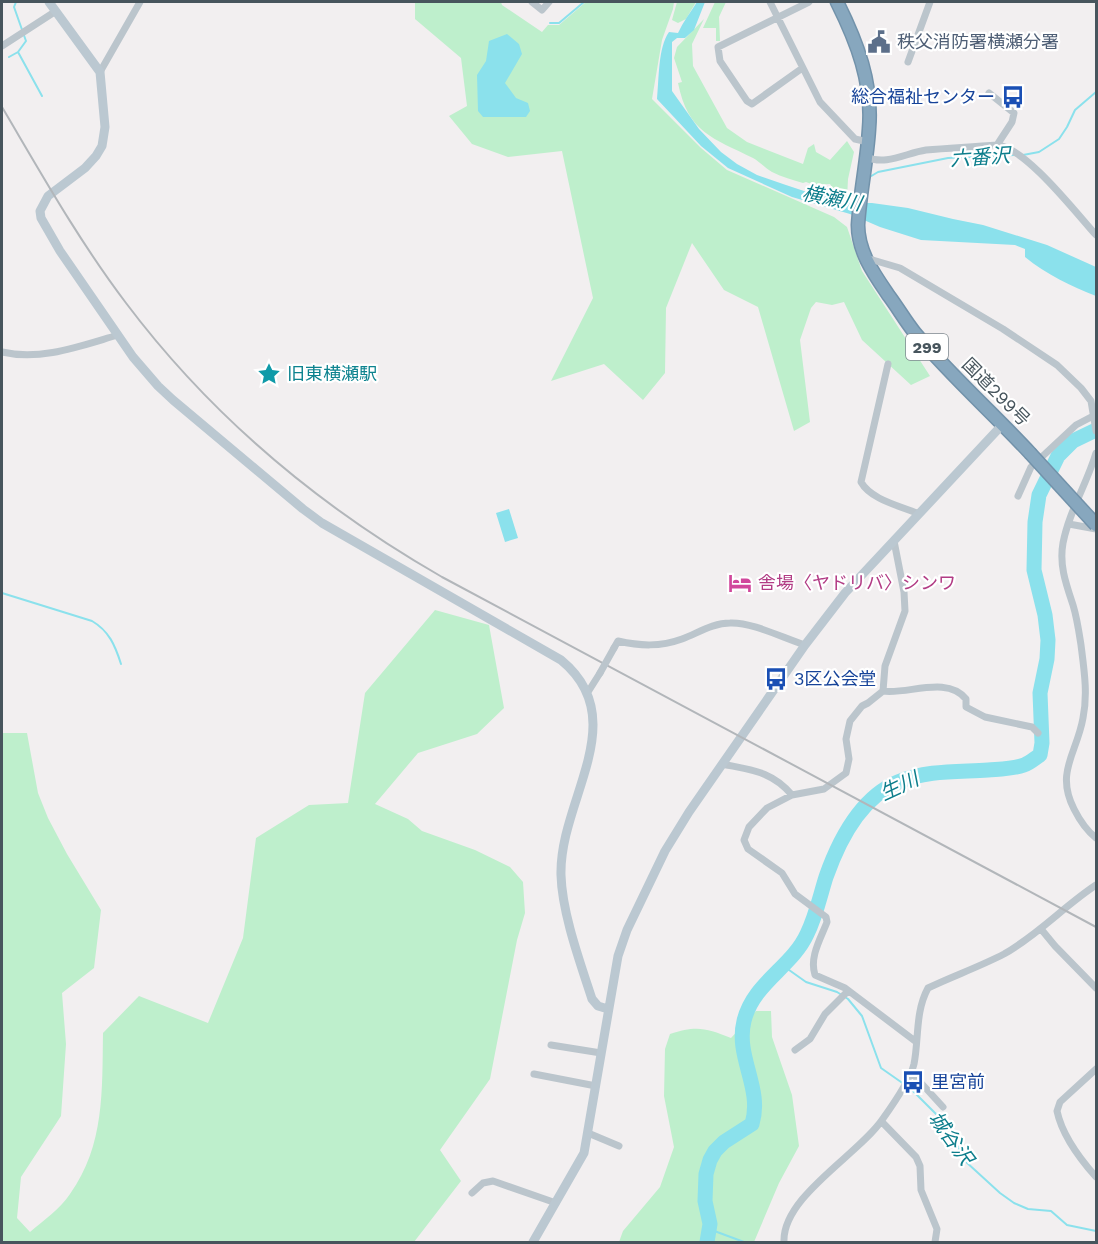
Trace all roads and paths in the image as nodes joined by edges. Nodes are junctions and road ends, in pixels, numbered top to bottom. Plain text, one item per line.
1 (49, 2) edge
2 (140, 2) edge
3 (532, 2) edge
4 (549, 2) edge
5 (770, 2) edge
6 (809, 2) edge
7 (837, 2) edge
8 (930, 2) edge
9 (56, 11) junction
10 (779, 17) junction
11 (2, 46) edge
12 (908, 62) dead end
13 (801, 69) junction
14 (100, 72) junction
15 (989, 93) dead end
16 (868, 142) junction
17 (997, 145) junction
18 (866, 162) junction
19 (1096, 235) edge
20 (866, 258) junction
21 (118, 335) junction
22 (2, 352) edge
23 (888, 364) dead end
24 (1095, 419) edge
25 (1003, 424) junction
26 (1096, 431) edge
27 (1096, 453) edge
28 (1018, 496) dead end
29 (919, 514) junction
30 (1069, 524) junction
31 (1096, 527) edge
32 (894, 542) junction
33 (805, 645) junction
34 (883, 691) junction
35 (588, 692) junction
36 (1038, 733) dead end
37 (722, 765) junction
38 (792, 795) junction
39 (1096, 838) edge
40 (1096, 885) edge
41 (1041, 928) junction
42 (1096, 988) edge
43 (847, 991) junction
44 (608, 1009) junction
45 (915, 1041) junction
46 (551, 1045) dead end
47 (795, 1050) dead end
48 (601, 1053) junction
49 (1096, 1069) edge
50 (911, 1072) junction
51 (534, 1074) dead end
52 (596, 1086) junction
53 (943, 1107) dead end
54 (882, 1122) junction
55 (588, 1133) junction
56 (619, 1146) dead end
57 (1096, 1177) edge
58 (472, 1193) dead end
59 (556, 1203) junction
60 (533, 1242) edge
61 (784, 1242) edge
62 (935, 1242) edge

1 - 9 street
2 - 14 street
3 - 4 street
5 - 10 street
6 - 10 street
7 - 16 highway, 国道299号 / 299
8 - 12 street
9 - 11 street
9 - 14 street
10 - 13 street
10 - 13 street
13 - 16 street
14 - 21 street
15 - 17 street
16 - 18 highway, 国道299号 / 299
17 - 18 street
17 - 19 street
18 - 20 highway, 国道299号 / 299
20 - 24 street
20 - 25 highway, 国道299号 / 299
21 - 22 street
21 - 35 street
23 - 29 street
24 - 26 street
24 - 28 street
25 - 29 street
25 - 31 highway, 国道299号 / 299, bridge
27 - 30 street
29 - 32 street
30 - 31 street
30 - 39 street
32 - 33 street
32 - 34 street
33 - 35 street, bridge
33 - 37 street
34 - 36 street
34 - 38 street
35 - 44 street
37 - 38 street
37 - 44 street
38 - 43 street
40 - 41 street
41 - 42 street
41 - 45 street
43 - 45 street
43 - 47 street
44 - 48 street
45 - 50 street
46 - 48 street
48 - 52 street
49 - 57 street
50 - 53 street
50 - 54 street
51 - 52 street
52 - 55 street
54 - 61 street
54 - 62 street
55 - 56 street
55 - 59 street
58 - 59 street
59 - 60 street

